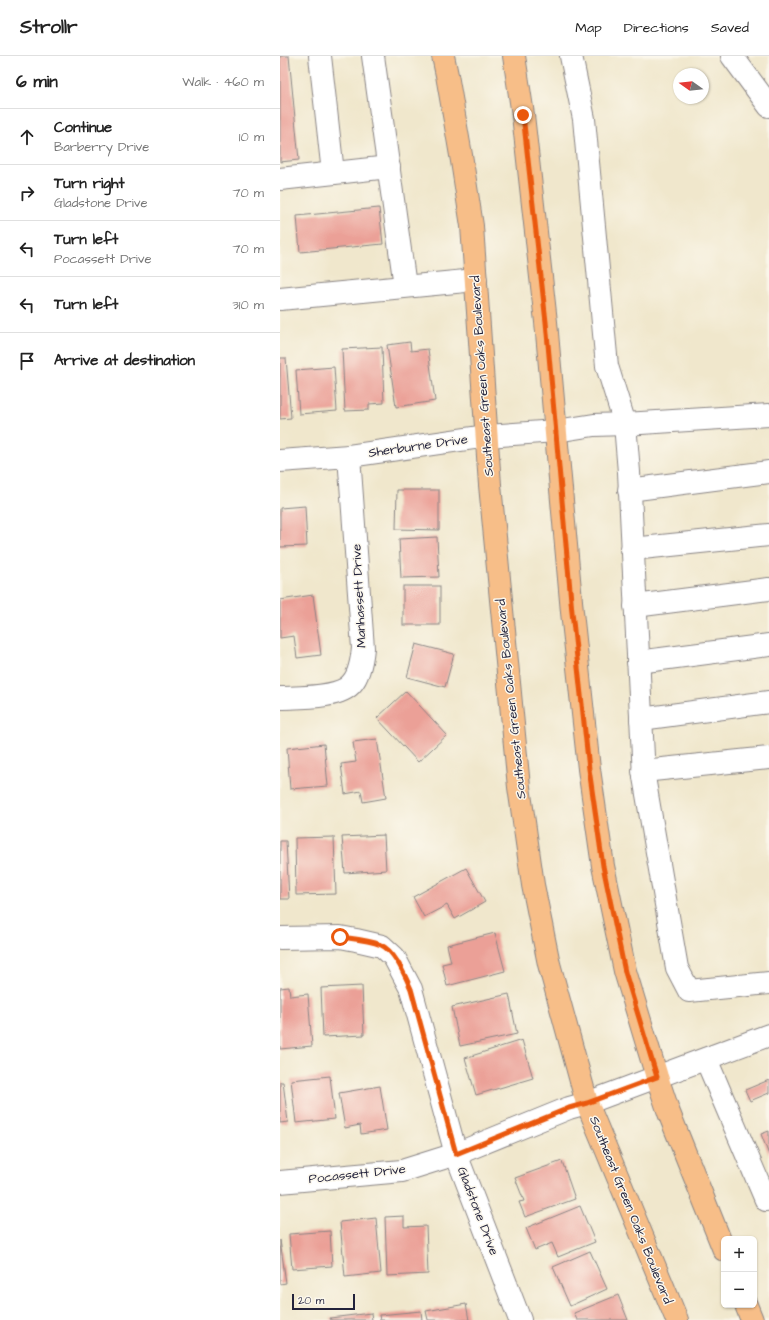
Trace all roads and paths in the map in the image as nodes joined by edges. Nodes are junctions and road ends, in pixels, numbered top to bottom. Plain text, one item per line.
1 (320, 56) edge
2 (374, 56) edge
3 (442, 56) edge
4 (514, 56) edge
5 (572, 56) edge
6 (732, 56) edge
7 (766, 94) edge
8 (389, 167) junction
9 (333, 173) junction
10 (280, 179) edge
11 (476, 280) junction
12 (405, 286) junction
13 (280, 299) edge
14 (769, 415) edge
15 (625, 424) junction
16 (556, 431) junction
17 (487, 436) junction
18 (349, 456) junction
19 (280, 461) edge
20 (769, 472) edge
21 (629, 490) junction
22 (769, 536) edge
23 (632, 549) junction
24 (769, 589) edge
25 (635, 606) junction
26 (769, 645) edge
27 (638, 662) junction
28 (280, 698) edge
29 (769, 702) edge
30 (641, 718) junction
31 (769, 758) edge
32 (643, 771) junction
33 (280, 938) edge
34 (769, 983) edge
35 (769, 1035) edge
36 (706, 1059) junction
37 (657, 1077) junction
38 (587, 1103) junction
39 (456, 1154) junction
40 (280, 1182) edge
41 (768, 1202) edge
42 (721, 1243) edge
43 (747, 1308) edge
44 (520, 1320) edge
45 (676, 1320) edge
46 (752, 1320) edge

1 - 9 street
2 - 8 street
3 - 11 main road, Southeast Green Oaks Boulevard
4 - 16 main road
5 - 15 street
6 - 7 street
8 - 9 street
8 - 12 street
9 - 10 street
11 - 12 street
11 - 17 main road, Southeast Green Oaks Boulevard
12 - 13 street
14 - 15 street, Sherburne Drive
15 - 16 street, Sherburne Drive
15 - 21 street
16 - 17 street, Sherburne Drive
16 - 37 main road
17 - 18 street, Sherburne Drive
17 - 38 main road, Southeast Green Oaks Boulevard
18 - 19 street, Sherburne Drive
18 - 28 street, Manhassett Drive
20 - 21 street
21 - 23 street
22 - 23 street
23 - 25 street
24 - 25 street
25 - 27 street
26 - 27 street
27 - 30 street
29 - 30 street
30 - 32 street
31 - 32 street
32 - 34 street
33 - 39 street, Gladstone Drive
35 - 36 street, Pocassett Drive
36 - 37 street, Pocassett Drive
36 - 41 street
37 - 38 street, Pocassett Drive
37 - 42 main road
38 - 39 street, Pocassett Drive
38 - 45 main road, Southeast Green Oaks Boulevard
39 - 40 street, Pocassett Drive
39 - 44 street, Gladstone Drive
43 - 46 main road

